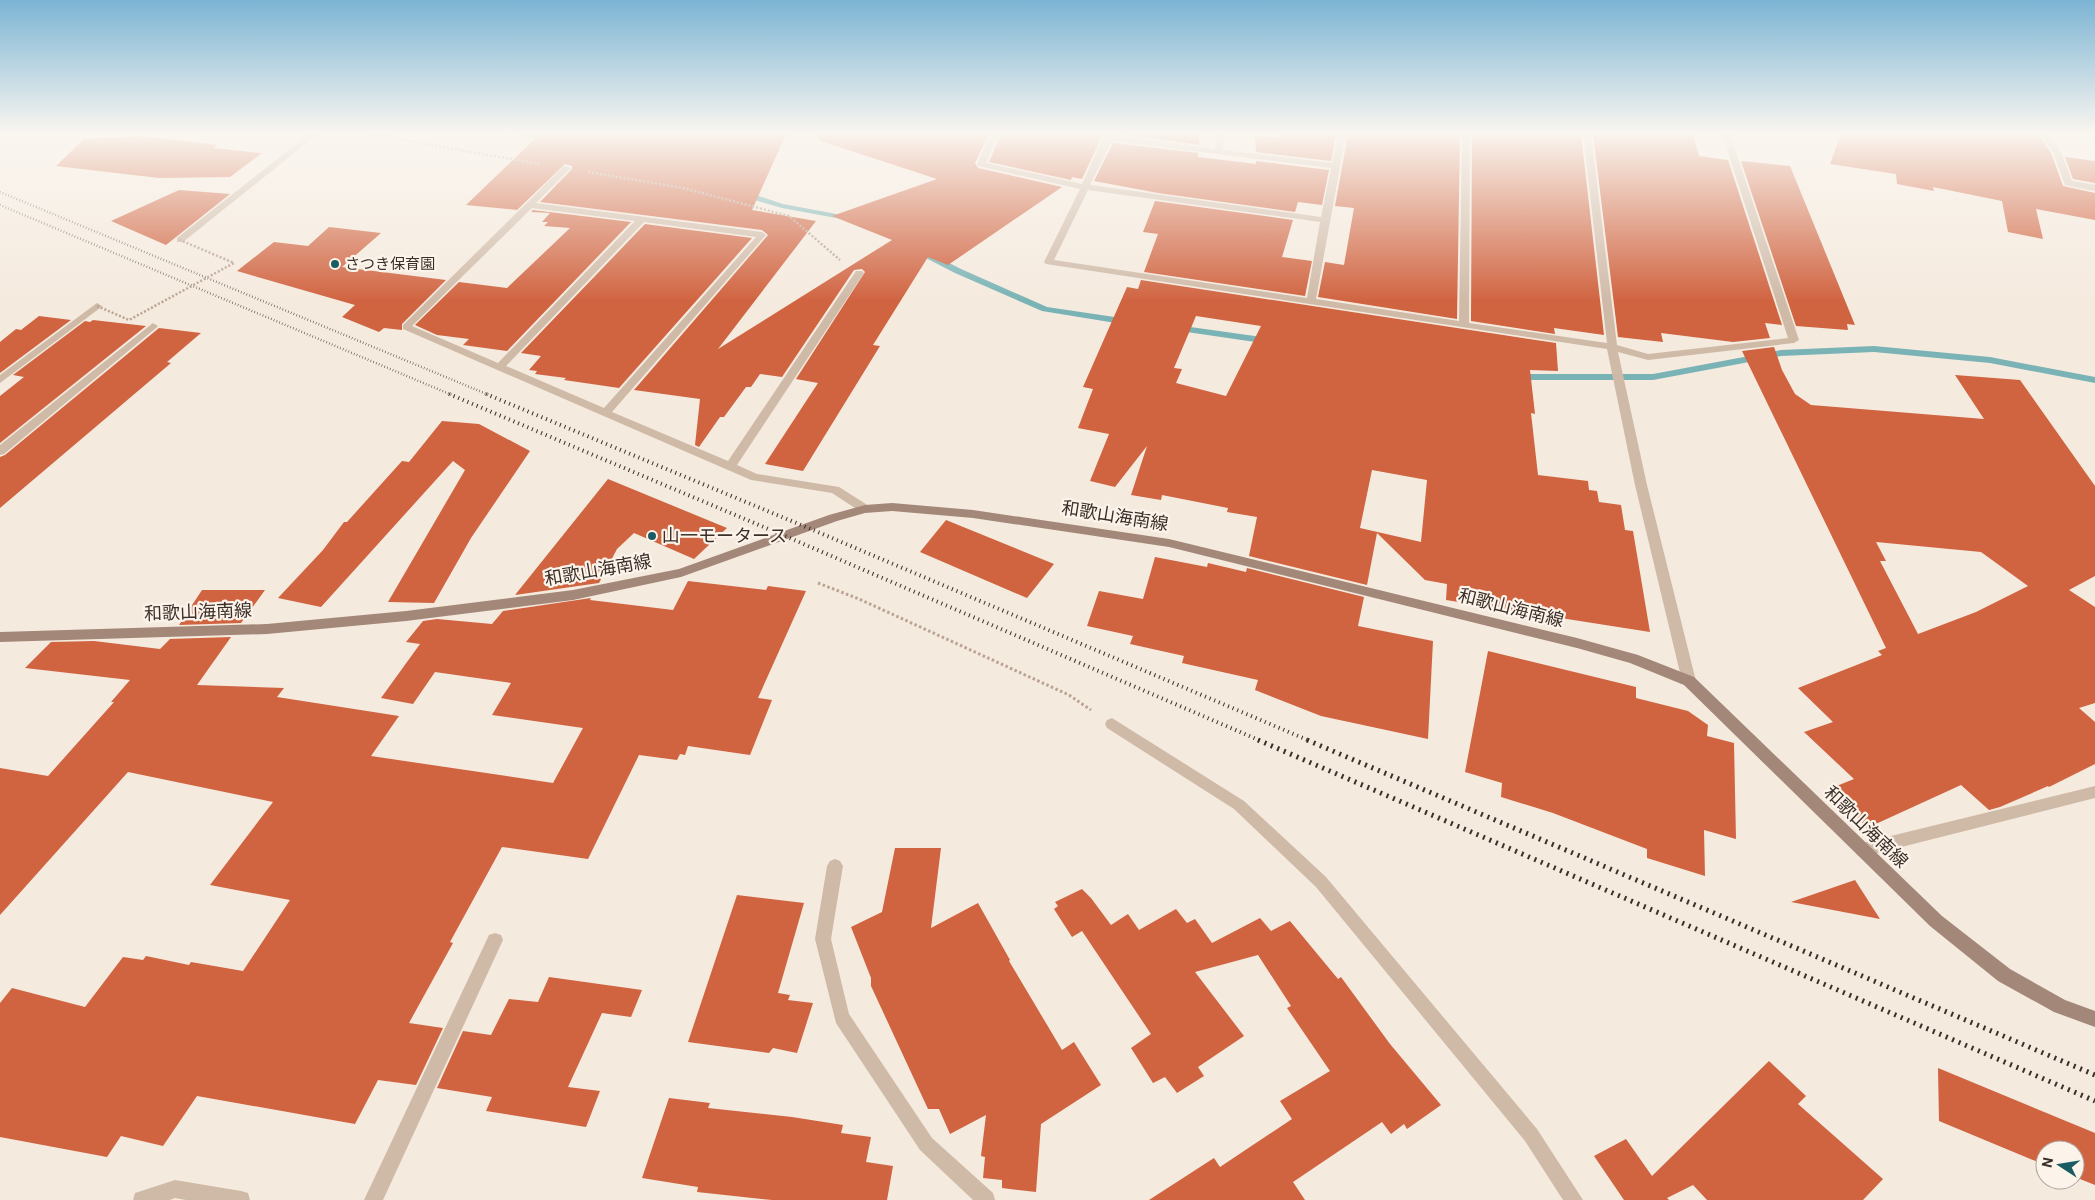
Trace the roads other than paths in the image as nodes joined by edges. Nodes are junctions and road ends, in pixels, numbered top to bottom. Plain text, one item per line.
1 (243, 190) edge
2 (546, 190) edge
3 (1082, 190) edge
4 (1112, 190) edge
5 (1332, 190) edge
6 (1465, 190) edge
7 (1594, 190) edge
8 (1744, 190) edge
9 (532, 205) junction
10 (642, 219) junction
11 (1326, 220) junction
12 (180, 240) road end
13 (859, 273) road end
14 (1311, 301) junction
15 (97, 306) road end
16 (1464, 325) junction
17 (153, 326) dead end
18 (1612, 347) junction
19 (499, 367) junction
20 (0, 380) edge
21 (606, 412) junction
22 (0, 451) edge
23 (732, 466) junction
24 (865, 509) junction
25 (0, 637) edge
26 (1689, 681) junction
27 (1112, 724) road end
28 (2095, 792) edge
29 (1862, 850) junction
30 (835, 866) dead end
31 (495, 940) dead end
32 (2095, 1020) edge
33 (142, 1200) edge
34 (241, 1200) edge
35 (373, 1200) edge
36 (986, 1200) edge
37 (1574, 1200) edge

1 - 12 street
2 - 9 street
3 - 14 street
4 - 11 street
5 - 11 street
6 - 16 street
7 - 18 street
8 - 18 street
9 - 10 street
9 - 19 street
10 - 19 street
10 - 21 street
11 - 14 street
13 - 23 street
14 - 16 street
15 - 20 street
16 - 18 street
17 - 22 street
18 - 26 street
19 - 21 street
21 - 23 street
23 - 24 street
24 - 25 main road, 和歌山海南線
24 - 26 main road, 和歌山海南線
26 - 29 main road, 和歌山海南線
27 - 37 street
28 - 29 street
29 - 32 main road, 和歌山海南線
30 - 36 street
31 - 35 street
33 - 34 street

